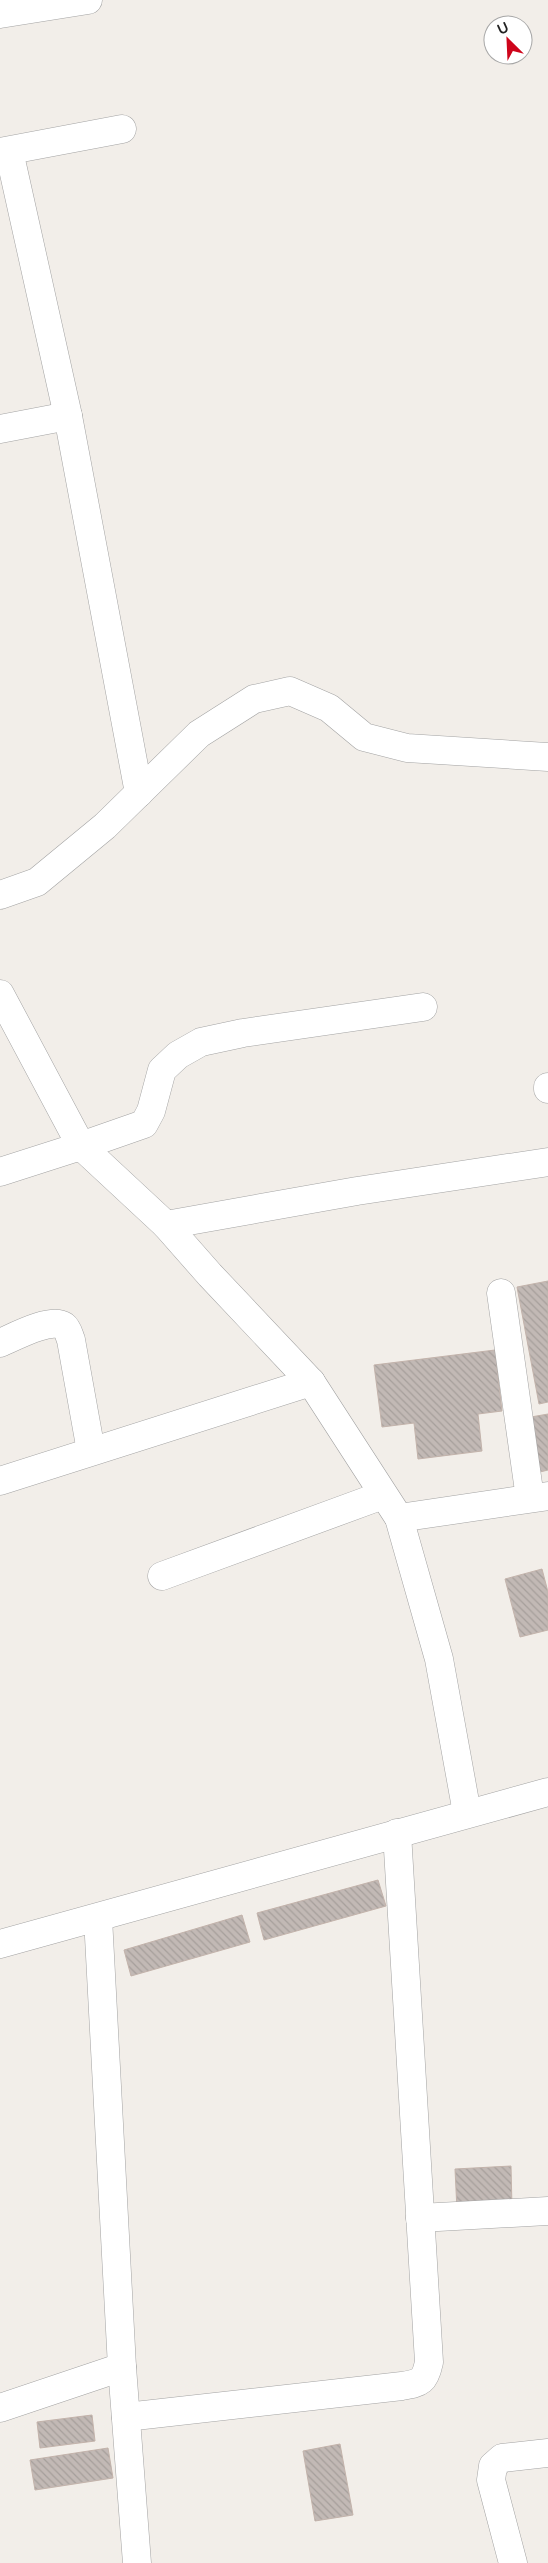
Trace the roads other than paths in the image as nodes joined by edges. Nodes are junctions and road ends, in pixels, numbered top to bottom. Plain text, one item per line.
1 (88, 0) edge
2 (0, 14) edge
3 (122, 129) dead end
4 (4, 151) edge
5 (68, 416) junction
6 (0, 429) edge
7 (548, 757) edge
8 (139, 793) junction
9 (0, 895) edge
10 (0, 994) edge
11 (423, 1007) dead end
12 (81, 1146) junction
13 (548, 1162) edge
14 (0, 1172) edge
15 (166, 1225) junction
16 (501, 1293) dead end
17 (0, 1343) edge
18 (311, 1382) junction
19 (91, 1451) junction
20 (0, 1481) edge
21 (383, 1495) junction
22 (539, 1497) edge
23 (399, 1518) junction
24 (162, 1576) dead end
25 (548, 1792) edge
26 (467, 1814) junction
27 (397, 1834) junction
28 (98, 1918) junction
29 (0, 1944) edge
30 (548, 2211) edge
31 (420, 2218) junction
32 (122, 2367) junction
33 (0, 2408) edge
34 (126, 2417) junction
35 (548, 2453) edge
36 (137, 2563) edge
37 (513, 2563) edge

1 - 2 street
3 - 4 street
4 - 5 street
5 - 6 street
5 - 8 street
7 - 8 street
8 - 9 street
10 - 12 street
11 - 12 street
12 - 14 street
12 - 15 street
13 - 15 street
15 - 18 street
16 - 22 street
17 - 19 street
18 - 19 street
18 - 21 street
19 - 20 street
21 - 23 street
21 - 24 street
22 - 23 street
23 - 26 street
25 - 26 street
26 - 27 street
27 - 28 street
27 - 31 street
28 - 29 street
28 - 32 street
30 - 31 street
31 - 34 street
32 - 33 street
32 - 34 street
34 - 36 street
35 - 37 street

